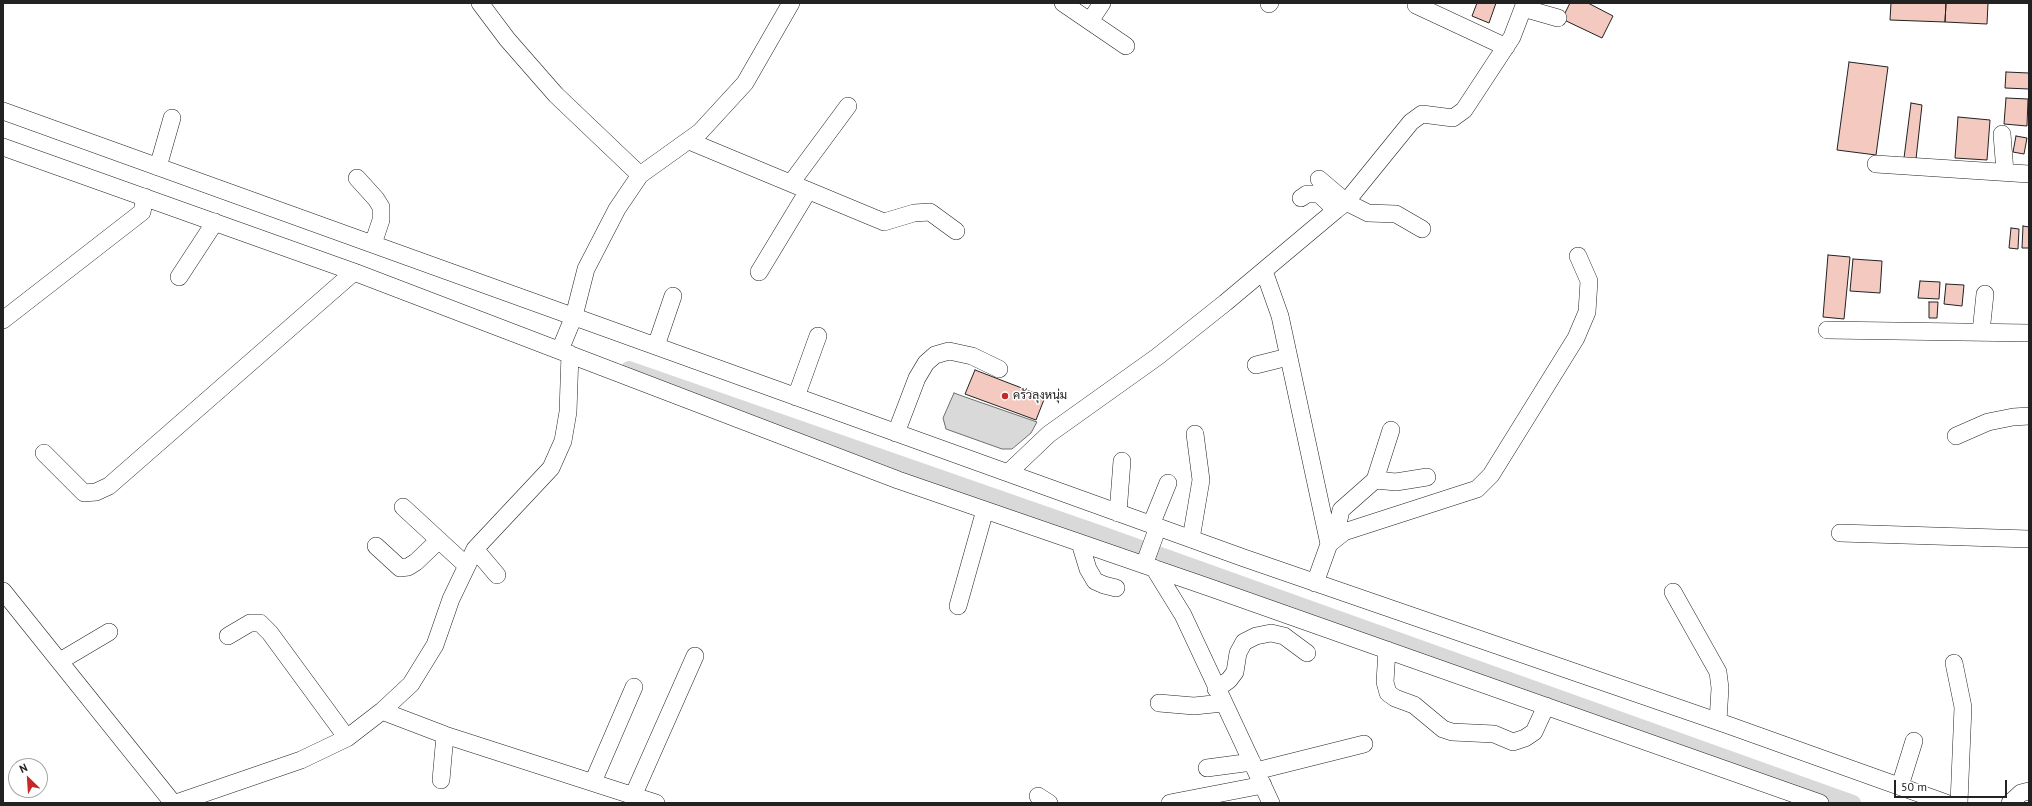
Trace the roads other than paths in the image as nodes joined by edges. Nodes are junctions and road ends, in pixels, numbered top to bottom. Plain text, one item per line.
1 (480, 3) edge
2 (791, 3) edge
3 (1064, 3) edge
4 (1102, 3) edge
5 (1416, 5) dead end
6 (1524, 5) edge
7 (1558, 18) dead end
8 (1090, 22) junction
9 (1126, 46) dead end
10 (1506, 47) junction
11 (848, 106) dead end
12 (3, 111) edge
13 (172, 118) dead end
14 (2002, 134) dead end
15 (689, 141) junction
16 (3, 147) edge
17 (1876, 164) dead end
18 (158, 167) junction
19 (2005, 172) junction
20 (2029, 174) edge
21 (640, 175) junction
22 (357, 178) dead end
23 (1319, 179) dead end
24 (790, 183) junction
25 (808, 191) junction
26 (145, 198) junction
27 (1301, 198) dead end
28 (1341, 206) junction
29 (215, 222) junction
30 (1422, 229) dead end
31 (956, 231) dead end
32 (373, 244) junction
33 (1578, 256) dead end
34 (1264, 271) junction
35 (354, 272) junction
36 (760, 272) dead end
37 (179, 277) dead end
38 (1985, 294) dead end
39 (673, 296) dead end
40 (3, 320) edge
41 (572, 320) junction
42 (1827, 330) dead end
43 (1982, 332) junction
44 (2029, 333) edge
45 (818, 336) dead end
46 (656, 346) junction
47 (564, 350) junction
48 (1288, 357) junction
49 (1256, 365) dead end
50 (999, 369) dead end
51 (796, 397) junction
52 (2029, 416) edge
53 (1391, 430) dead end
54 (896, 432) junction
55 (1194, 434) dead end
56 (1956, 436) dead end
57 (44, 454) dead end
58 (1122, 461) dead end
59 (1008, 473) junction
60 (1427, 477) dead end
61 (1375, 480) junction
62 (1168, 483) dead end
63 (403, 507) dead end
64 (985, 510) junction
65 (1118, 513) junction
66 (1154, 529) junction
67 (1840, 533) dead end
68 (1191, 539) junction
69 (2029, 539) edge
70 (439, 540) junction
71 (1332, 541) junction
72 (1080, 543) junction
73 (376, 546) dead end
74 (475, 549) junction
75 (1148, 563) junction
76 (467, 566) junction
77 (497, 575) dead end
78 (1315, 583) junction
79 (1116, 588) dead end
80 (3, 591) edge
81 (1673, 592) dead end
82 (958, 606) dead end
83 (109, 632) dead end
84 (228, 636) dead end
85 (1387, 650) junction
86 (1307, 653) dead end
87 (695, 656) dead end
88 (60, 661) junction
89 (1954, 663) dead end
90 (634, 687) dead end
91 (1220, 696) junction
92 (1159, 703) dead end
93 (1546, 706) junction
94 (382, 711) junction
95 (1718, 721) junction
96 (445, 735) junction
97 (347, 738) junction
98 (1914, 741) dead end
99 (1364, 744) dead end
100 (1207, 768) dead end
101 (1257, 772) junction
102 (441, 780) dead end
103 (593, 782) junction
104 (1900, 786) junction
105 (2029, 791) edge
106 (633, 796) junction
107 (175, 803) edge
108 (656, 803) edge
109 (1170, 803) edge
110 (1271, 803) edge
111 (1820, 803) edge
112 (1946, 803) edge
113 (1959, 803) edge
114 (2010, 803) edge

1 - 21 street
2 - 15 street
3 - 8 street
4 - 8 street
5 - 10 street
6 - 7 street
6 - 10 street
8 - 9 street
10 - 28 street
11 - 24 street
12 - 18 street
13 - 18 street
14 - 19 street
15 - 21 street
15 - 24 street
16 - 26 street
17 - 19 street
18 - 32 street
19 - 20 street
21 - 41 street
22 - 32 street
23 - 28 street
24 - 25 street
25 - 31 street
25 - 36 street
26 - 29 street
26 - 40 street
27 - 28 street
28 - 30 street
28 - 34 street
29 - 35 street
29 - 37 street
32 - 41 street
33 - 71 street
34 - 48 street
34 - 59 street
35 - 47 street
35 - 57 street
38 - 43 street
39 - 46 street
41 - 46 street
41 - 47 street
42 - 43 street
43 - 44 street
45 - 51 street
46 - 51 street
47 - 64 street
47 - 74 street
48 - 49 street
48 - 71 street
50 - 54 street
51 - 54 street
52 - 56 street
53 - 61 street
54 - 59 street
55 - 68 street
58 - 65 street
59 - 65 street
60 - 61 street
61 - 71 street
62 - 66 street
63 - 70 street
64 - 72 street
64 - 82 street
65 - 66 street
66 - 68 street
66 - 75 street
67 - 69 street
68 - 78 street
70 - 73 street
70 - 76 street
71 - 78 street
72 - 75 street
72 - 79 street
74 - 76 street
74 - 77 street
75 - 85 street
75 - 91 street
76 - 94 street
78 - 95 street
80 - 88 street
81 - 95 street
83 - 88 street
84 - 97 street
85 - 93 street
85 - 93 street
86 - 91 street
87 - 106 street
88 - 107 street
89 - 113 street
90 - 103 street
91 - 92 street
91 - 101 street
93 - 111 street
94 - 96 street
94 - 97 street
95 - 104 street
96 - 102 street
96 - 103 street
97 - 107 street
98 - 104 street
99 - 101 street
100 - 101 street
101 - 109 street
101 - 110 street
103 - 106 street
104 - 112 street
105 - 114 street
106 - 108 street

